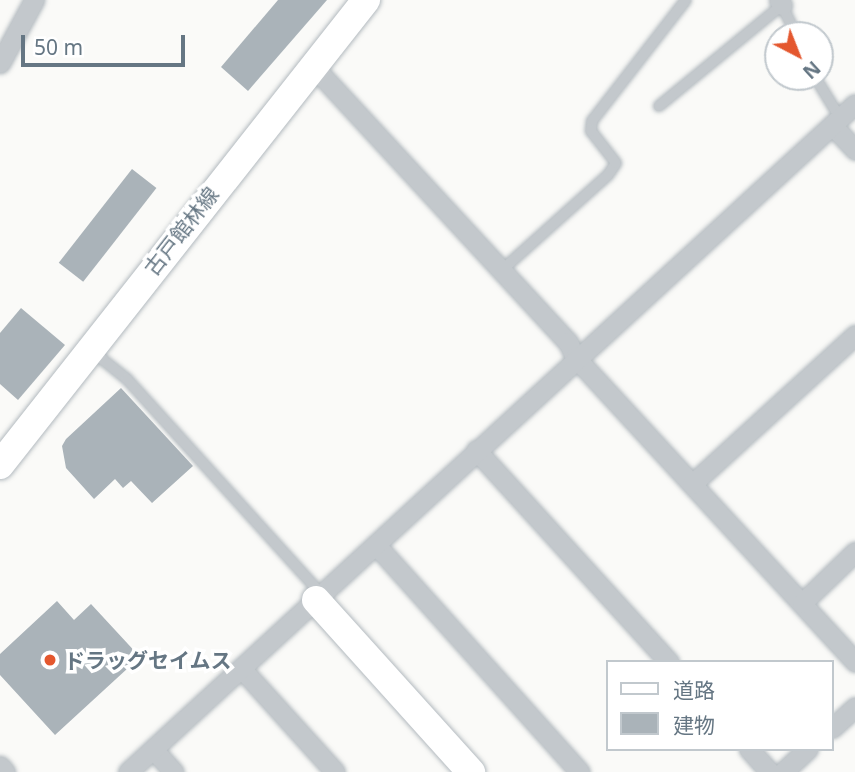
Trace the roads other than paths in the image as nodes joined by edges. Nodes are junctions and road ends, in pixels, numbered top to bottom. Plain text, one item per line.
1 (34, 0) edge
2 (366, 0) edge
3 (686, 0) edge
4 (781, 2) edge
5 (790, 21) edge
6 (0, 63) edge
7 (312, 65) junction
8 (822, 91) edge
9 (855, 104) edge
10 (659, 106) dead end
11 (836, 122) junction
12 (855, 150) edge
13 (502, 270) junction
14 (855, 335) edge
15 (88, 348) junction
16 (575, 357) junction
17 (476, 450) junction
18 (0, 465) edge
19 (692, 484) junction
20 (376, 544) junction
21 (855, 552) edge
22 (319, 597) junction
23 (802, 603) junction
24 (667, 660) edge
25 (855, 662) edge
26 (241, 668) junction
27 (855, 707) edge
28 (834, 726) edge
29 (153, 749) junction
30 (752, 751) edge
31 (806, 751) edge
32 (0, 766) edge
33 (5, 772) edge
34 (128, 772) edge
35 (174, 772) edge
36 (335, 772) edge
37 (471, 772) edge
38 (580, 772) edge
39 (770, 772) edge
40 (783, 772) edge

1 - 6 street
2 - 7 main road, 古戸館林線
3 - 13 lane
4 - 5 lane
4 - 10 lane
7 - 13 street
7 - 15 main road, 古戸館林線
8 - 11 lane
9 - 11 street
11 - 12 street
11 - 16 street
13 - 16 street
14 - 19 street
15 - 18 main road, 古戸館林線
15 - 22 lane
16 - 17 street
16 - 19 street
17 - 20 street
17 - 24 street
19 - 23 street
20 - 22 street
20 - 38 street
21 - 23 street
22 - 26 street
22 - 37 main road
23 - 25 street
26 - 29 street
26 - 36 street
27 - 28 street
29 - 34 street
29 - 35 street
30 - 39 street
31 - 40 street
32 - 33 street

